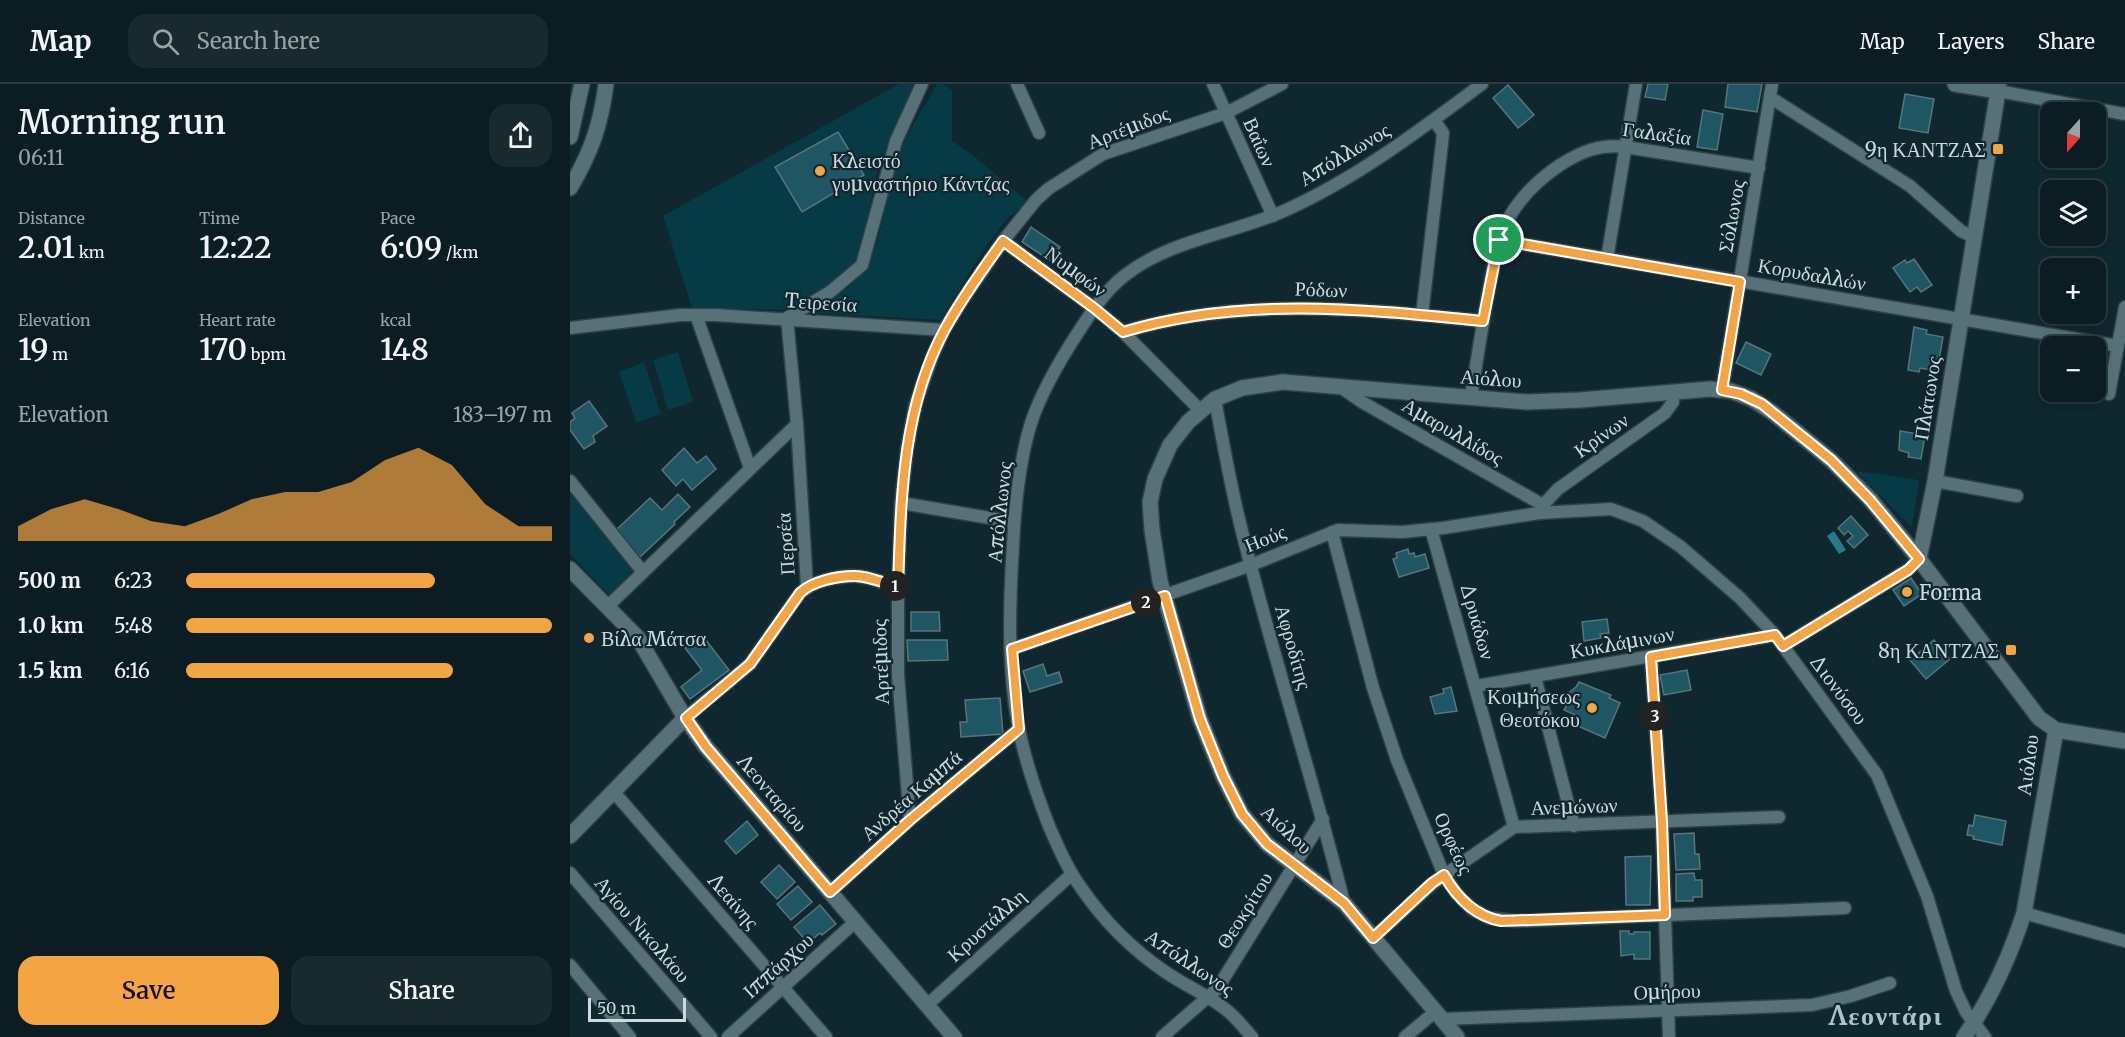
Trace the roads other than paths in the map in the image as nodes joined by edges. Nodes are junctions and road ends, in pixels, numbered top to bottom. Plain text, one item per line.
1 (582, 84) edge
2 (606, 84) edge
3 (922, 84) edge
4 (1017, 84) edge
5 (1213, 84) edge
6 (1282, 84) edge
7 (1482, 84) edge
8 (1636, 84) edge
9 (1772, 84) edge
10 (1955, 84) edge
11 (1999, 88) edge
12 (1771, 98) junction
13 (1226, 113) junction
14 (2125, 114) edge
15 (1434, 120) junction
16 (1040, 133) dead end
17 (570, 137) edge
18 (1625, 147) junction
19 (1759, 168) junction
20 (570, 188) edge
21 (1273, 216) junction
22 (1974, 237) junction
23 (1499, 240) junction
24 (1003, 241) junction
25 (1607, 259) junction
26 (1740, 282) junction
27 (2125, 307) edge
28 (1094, 308) junction
29 (696, 315) junction
30 (1422, 315) junction
31 (787, 318) junction
32 (1961, 320) junction
33 (1483, 321) junction
34 (570, 328) edge
35 (944, 330) junction
36 (1123, 332) junction
37 (2118, 346) junction
38 (1339, 387) junction
39 (1722, 390) junction
40 (1673, 392) junction
41 (2109, 394) dead end
42 (1471, 397) junction
43 (1215, 399) junction
44 (1200, 410) junction
45 (797, 424) junction
46 (750, 468) junction
47 (570, 481) edge
48 (1935, 481) junction
49 (2017, 496) dead end
50 (901, 503) junction
51 (1543, 509) junction
52 (1014, 522) junction
53 (1431, 529) junction
54 (1332, 532) junction
55 (1919, 559) junction
56 (1251, 565) junction
57 (570, 569) edge
58 (643, 573) junction
59 (807, 586) junction
60 (898, 587) junction
61 (1165, 596) junction
62 (607, 607) junction
63 (1779, 640) junction
64 (1012, 649) junction
65 (1651, 657) junction
66 (1535, 677) junction
67 (1476, 686) junction
68 (686, 718) junction
69 (1019, 729) junction
70 (2056, 729) junction
71 (2125, 741) edge
72 (613, 791) junction
73 (1779, 817) dead end
74 (1323, 819) junction
75 (910, 820) junction
76 (1662, 822) junction
77 (1574, 826) junction
78 (1514, 827) junction
79 (570, 836) edge
80 (1294, 866) junction
81 (570, 873) edge
82 (1072, 874) junction
83 (1444, 875) junction
84 (830, 892) junction
85 (1344, 903) junction
86 (1845, 908) dead end
87 (2024, 913) junction
88 (1665, 915) junction
89 (855, 922) junction
90 (1373, 938) junction
91 (2125, 941) edge
92 (570, 965) edge
93 (1890, 983) dead end
94 (783, 986) junction
95 (1208, 998) junction
96 (927, 1005) junction
97 (1668, 1010) junction
98 (1439, 1015) junction
99 (1974, 1023) junction
100 (630, 1037) edge
101 (711, 1037) edge
102 (728, 1037) edge
103 (826, 1037) edge
104 (954, 1037) edge
105 (1162, 1037) edge
106 (1252, 1037) edge
107 (1406, 1037) edge
108 (1457, 1037) edge
109 (1669, 1037) edge
110 (1964, 1037) edge
111 (1985, 1037) edge

1 - 17 street
2 - 20 street
3 - 31 street
4 - 16 street
5 - 13 street, Βαΐων
6 - 13 street, Αρτέμιδος
7 - 15 street, Απόλλωνος
8 - 18 street
9 - 12 street, Σόλωνος
10 - 11 street
11 - 14 street
11 - 22 street, Πλάτωνος
12 - 19 street, Σόλωνος
12 - 22 street
13 - 21 street, Βαΐων
13 - 24 street, Αρτέμιδος
15 - 21 street, Απόλλωνος
15 - 30 street
18 - 19 street, Γαλαξία
18 - 23 street, Γαλαξία
18 - 25 street
19 - 26 street, Σόλωνος
21 - 28 street, Απόλλωνος
22 - 32 street, Πλάτωνος
23 - 25 street, Κορυδαλλών
23 - 33 street, Γαλαξία
24 - 28 street, Νυμφών
24 - 35 street, Αρτέμιδος
25 - 26 street, Κορυδαλλών
26 - 32 street, Κορυδαλλών
26 - 39 street, Σόλωνος
27 - 37 street
28 - 36 street, Νυμφών
28 - 52 street, Απόλλωνος
29 - 31 street, Tειρεσία
29 - 34 street, Tειρεσία
29 - 46 street
30 - 33 street, Ρόδων
30 - 36 street, Ρόδων
31 - 35 street, Tειρεσία
31 - 45 street, Περσέα
32 - 37 street, Κορυδαλλών
32 - 48 street, Πλάτωνος
33 - 42 street, Γαλαξία
35 - 50 street, Αρτέμιδος
36 - 44 street, Νυμφών
37 - 41 street
38 - 42 street, Αιόλου
38 - 43 street, Αιόλου
38 - 51 street, Αμαρυλλίδος
39 - 40 street, Αιόλου
39 - 55 street, Αιόλου
40 - 42 street, Αιόλου
40 - 51 street, Κρίνων
43 - 44 street, Αιόλου
43 - 56 street, Αφροδίτης
44 - 61 street, Αιόλου
45 - 46 street
45 - 59 street, Περσέα
46 - 58 street
47 - 58 street
48 - 49 street
48 - 55 street, Πλάτωνος
50 - 52 street
50 - 60 street, Αρτέμιδος
51 - 53 street, Ηούς
51 - 63 street, Διονύσου
52 - 64 street, Απόλλωνος
53 - 54 street, Ηούς
53 - 67 street, Δρυάδων
54 - 56 street, Ηούς
54 - 83 street, Ορφέως
55 - 63 street
55 - 70 street, Αιόλου
56 - 61 street, Ηούς
56 - 74 street, Αφροδίτης
57 - 62 street, Λεονταρίου
58 - 62 street
59 - 60 street
59 - 68 street, Περσέα
60 - 75 street, Αρτέμιδος
61 - 64 street, Ηούς
61 - 80 street, Αιόλου
62 - 68 street, Λεονταρίου
63 - 65 street, Κυκλάμινων
63 - 99 street, Διονύσου
64 - 69 street, Απόλλωνος
65 - 66 street, Κυκλάμινων
65 - 76 street
66 - 67 street, Κυκλάμινων
66 - 77 street
67 - 78 street, Δρυάδων
68 - 72 street
68 - 84 street, Λεονταρίου
69 - 75 street, Ανδρέα Καμπά
69 - 82 street, Απόλλωνος
70 - 71 street
70 - 87 street, Αιόλου
72 - 79 street
72 - 94 street, Λεαίνης
73 - 76 street, Ανεμώνων
74 - 80 street, Θεοκρίτου
74 - 85 street, Αφροδίτης
75 - 84 street, Ανδρέα Καμπά
76 - 77 street, Ανεμώνων
76 - 88 street
77 - 78 street, Ανεμώνων
78 - 83 street, Ανεμώνων
80 - 85 street, Αιόλου
80 - 95 street, Θεοκρίτου
81 - 101 street, Αγίου Νικολάου
82 - 95 street, Απόλλωνος
82 - 96 street, Κρυστάλλη
83 - 88 street, Ορφέως
83 - 90 street, Ανεμώνων
84 - 89 street, Λεονταρίου
85 - 90 street, Αιόλου
86 - 88 street, Ορφέως
87 - 91 street
87 - 99 street, Αιόλου
88 - 97 street
89 - 94 street, Ιππάρχου
89 - 96 street, Λεονταρίου
90 - 98 street, Αιόλου
92 - 100 street
93 - 97 street, Ομήρου
94 - 102 street, Ιππάρχου
94 - 103 street, Λεαίνης
95 - 105 street, Θεοκρίτου
95 - 106 street, Απόλλωνος
96 - 104 street, Λεονταρίου
97 - 98 street, Ομήρου
97 - 109 street
98 - 107 street
98 - 108 street, Αιόλου
99 - 110 street, Αιόλου
99 - 111 street, Διονύσου

